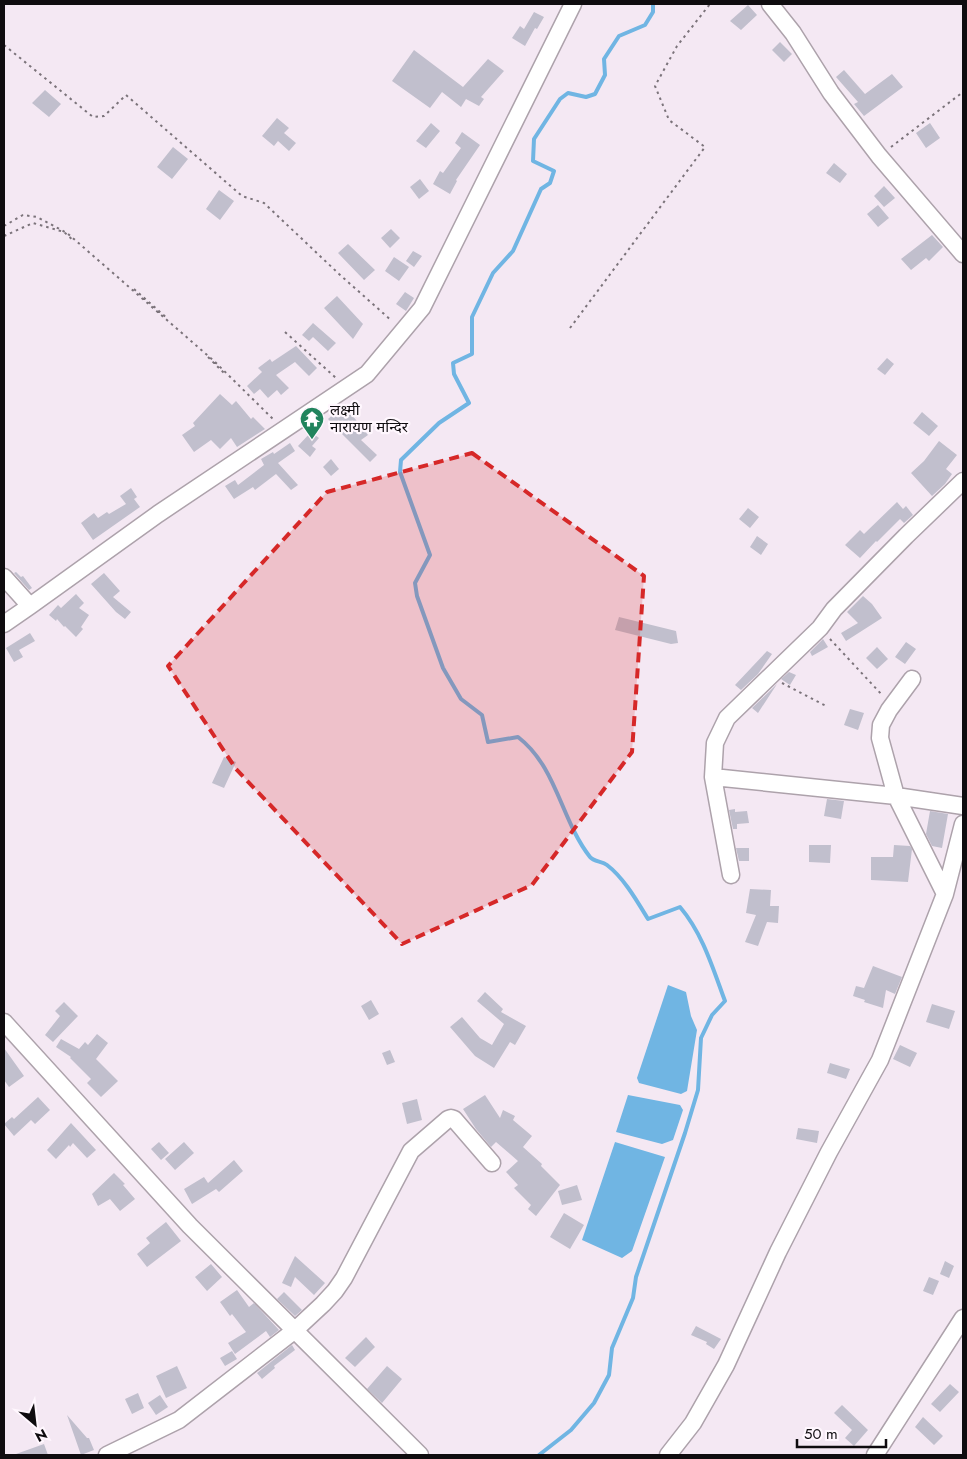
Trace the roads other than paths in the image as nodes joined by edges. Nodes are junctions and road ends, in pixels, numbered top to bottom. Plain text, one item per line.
1 (573, 4) edge
2 (770, 4) edge
3 (963, 254) edge
4 (963, 481) edge
5 (4, 577) edge
6 (30, 606) junction
7 (4, 624) edge
8 (912, 679) dead end
9 (714, 777) junction
10 (896, 796) junction
11 (963, 806) edge
12 (963, 824) edge
13 (731, 875) dead end
14 (945, 894) junction
15 (4, 1022) edge
16 (492, 1163) dead end
17 (963, 1318) edge
18 (294, 1331) junction
19 (106, 1455) edge
20 (420, 1455) edge
21 (668, 1455) edge
22 (875, 1455) edge

1 - 6 street
2 - 3 street
4 - 9 street
5 - 6 street
6 - 7 street
8 - 10 street
9 - 10 street
9 - 13 street
10 - 11 street
10 - 14 street
12 - 14 street
14 - 21 street
15 - 18 street
16 - 18 street
17 - 22 street
18 - 19 street
18 - 20 street

